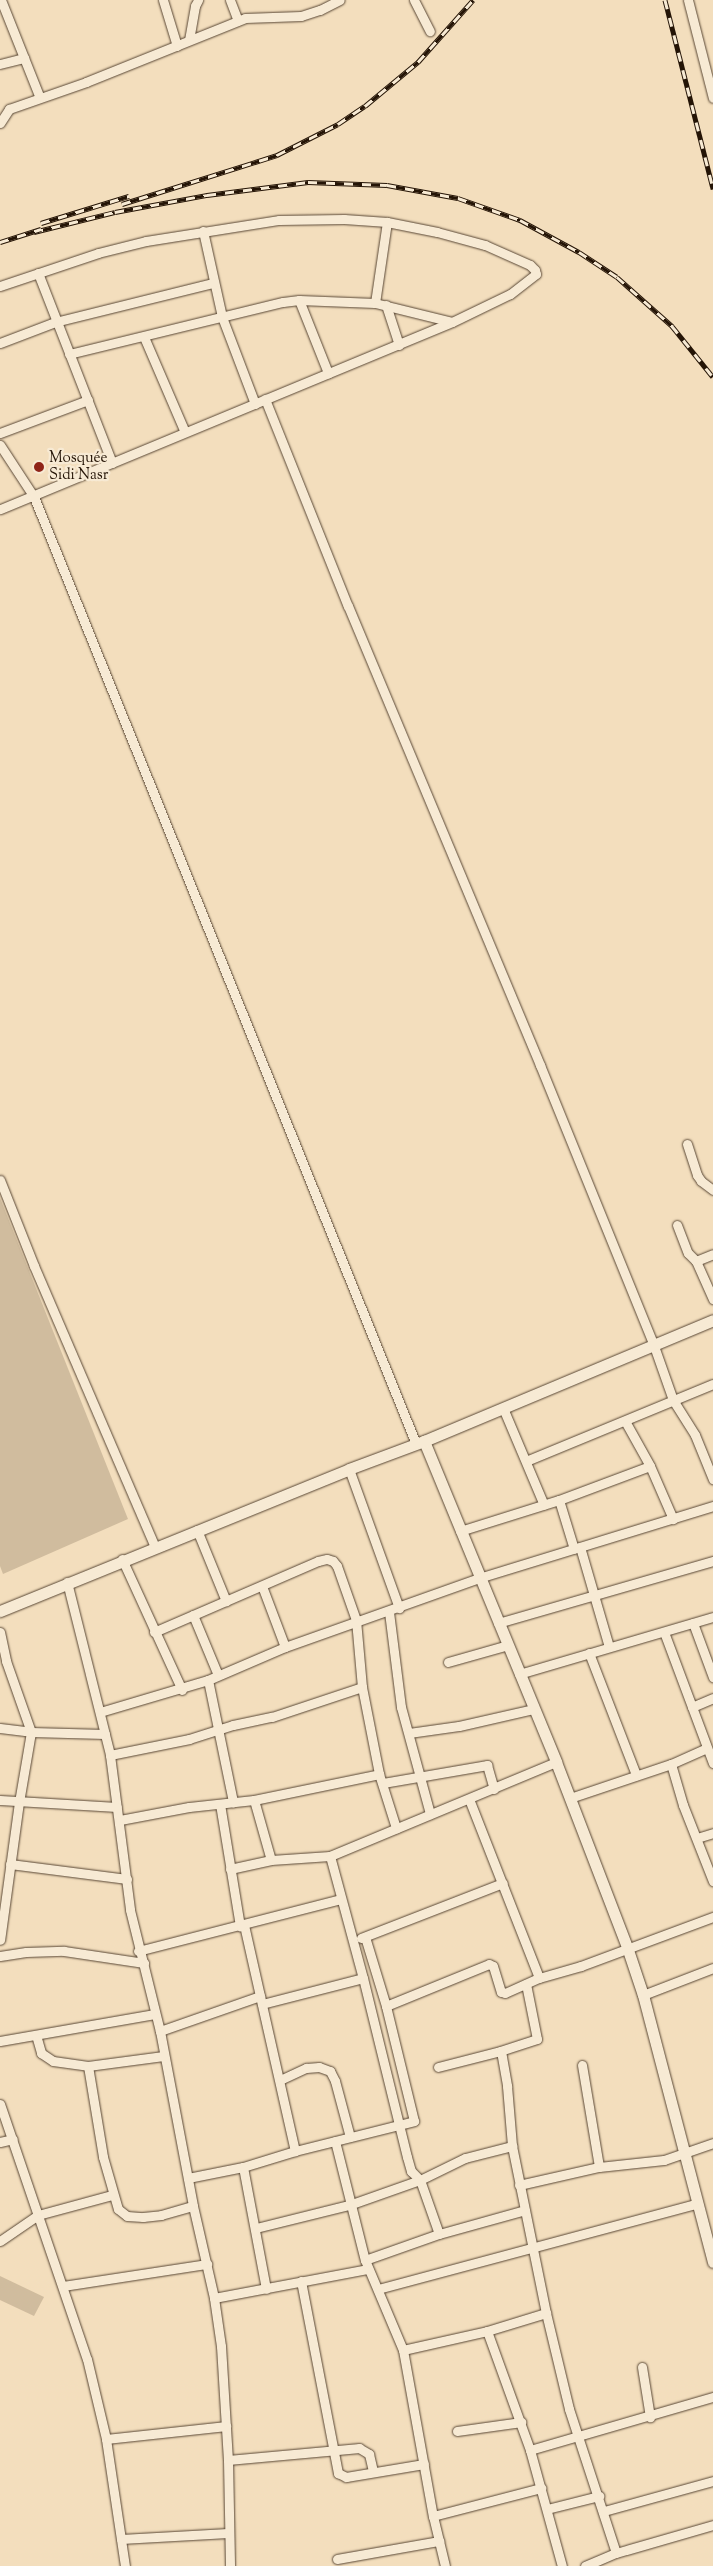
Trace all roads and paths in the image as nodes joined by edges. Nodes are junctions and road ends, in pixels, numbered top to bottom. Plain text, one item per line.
1 (1, 0) edge
2 (163, 0) edge
3 (198, 0) edge
4 (230, 0) edge
5 (340, 0) edge
6 (414, 0) edge
7 (688, 0) edge
8 (238, 21) junction
9 (430, 31) dead end
10 (189, 40) junction
11 (177, 46) junction
12 (24, 58) junction
13 (0, 64) edge
14 (711, 80) edge
15 (40, 98) junction
16 (713, 98) edge
17 (0, 123) edge
18 (387, 222) junction
19 (203, 231) junction
20 (38, 273) junction
21 (213, 283) junction
22 (0, 286) edge
23 (300, 300) junction
24 (375, 303) junction
25 (386, 305) junction
26 (222, 317) junction
27 (55, 322) junction
28 (452, 322) junction
29 (144, 337) junction
30 (0, 343) edge
31 (399, 345) junction
32 (69, 354) junction
33 (328, 373) junction
34 (265, 399) junction
35 (88, 400) junction
36 (255, 404) junction
37 (185, 432) junction
38 (0, 433) edge
39 (0, 446) edge
40 (112, 463) junction
41 (34, 497) junction
42 (0, 509) edge
43 (687, 1144) dead end
44 (0, 1180) edge
45 (713, 1190) edge
46 (677, 1225) dead end
47 (713, 1254) edge
48 (696, 1261) junction
49 (713, 1299) edge
50 (713, 1320) edge
51 (654, 1346) junction
52 (713, 1384) edge
53 (673, 1400) junction
54 (502, 1408) junction
55 (625, 1421) junction
56 (420, 1442) junction
57 (526, 1461) junction
58 (650, 1466) junction
59 (711, 1466) edge
60 (349, 1469) junction
61 (713, 1479) edge
62 (559, 1500) junction
63 (544, 1505) junction
64 (713, 1506) edge
65 (673, 1520) junction
66 (196, 1530) junction
67 (460, 1531) junction
68 (155, 1547) junction
69 (577, 1548) junction
70 (122, 1559) junction
71 (713, 1561) edge
72 (479, 1578) junction
73 (67, 1582) junction
74 (262, 1586) junction
75 (594, 1596) junction
76 (226, 1602) junction
77 (399, 1608) junction
78 (0, 1610) edge
79 (389, 1612) junction
80 (193, 1615) junction
81 (713, 1617) edge
82 (356, 1620) junction
83 (498, 1623) junction
84 (693, 1624) junction
85 (0, 1632) edge
86 (154, 1632) junction
87 (664, 1632) junction
88 (508, 1645) junction
89 (285, 1647) junction
90 (609, 1647) junction
91 (589, 1653) junction
92 (3, 1660) edge
93 (448, 1662) dead end
94 (519, 1674) junction
95 (218, 1676) junction
96 (713, 1677) edge
97 (208, 1680) junction
98 (362, 1687) junction
99 (182, 1690) junction
100 (713, 1698) edge
101 (692, 1707) junction
102 (534, 1709) junction
103 (100, 1712) junction
104 (0, 1728) edge
105 (219, 1728) junction
106 (31, 1732) junction
107 (409, 1733) junction
108 (105, 1734) junction
109 (707, 1748) junction
110 (110, 1755) junction
111 (556, 1762) junction
112 (713, 1763) edge
113 (671, 1764) junction
114 (379, 1774) junction
115 (636, 1775) junction
116 (418, 1776) junction
117 (383, 1783) junction
118 (494, 1789) junction
119 (570, 1798) junction
120 (469, 1799) junction
121 (0, 1800) edge
122 (254, 1800) junction
123 (19, 1802) junction
124 (233, 1802) junction
125 (220, 1804) junction
126 (117, 1807) junction
127 (430, 1814) junction
128 (120, 1820) junction
129 (396, 1828) junction
130 (713, 1833) edge
131 (697, 1838) junction
132 (330, 1856) junction
133 (270, 1860) junction
134 (10, 1864) junction
135 (230, 1869) junction
136 (127, 1879) junction
137 (713, 1881) edge
138 (503, 1883) junction
139 (340, 1899) junction
140 (713, 1917) edge
141 (242, 1926) junction
142 (365, 1937) junction
143 (0, 1940) edge
144 (353, 1942) junction
145 (628, 1950) junction
146 (138, 1951) junction
147 (0, 1956) edge
148 (144, 1963) junction
149 (713, 1968) edge
150 (363, 1978) junction
151 (539, 1978) junction
152 (526, 1984) junction
153 (643, 1995) junction
154 (261, 2000) junction
155 (386, 2006) junction
156 (155, 2014) junction
157 (160, 2031) junction
158 (36, 2035) junction
159 (0, 2041) edge
160 (501, 2052) junction
161 (163, 2056) junction
162 (88, 2066) junction
163 (582, 2066) dead end
164 (438, 2067) dead end
165 (280, 2080) junction
166 (0, 2104) edge
167 (398, 2124) junction
168 (350, 2138) junction
169 (13, 2139) junction
170 (335, 2141) junction
171 (0, 2142) edge
172 (713, 2143) edge
173 (512, 2146) junction
174 (295, 2150) junction
175 (685, 2151) junction
176 (243, 2167) junction
177 (599, 2167) junction
178 (188, 2178) junction
179 (420, 2180) junction
180 (519, 2185) junction
181 (112, 2195) junction
182 (698, 2203) junction
183 (349, 2205) junction
184 (193, 2206) junction
185 (524, 2210) junction
186 (38, 2215) junction
187 (256, 2228) junction
188 (439, 2234) junction
189 (0, 2241) edge
190 (533, 2248) junction
191 (365, 2260) junction
192 (713, 2262) edge
193 (207, 2264) junction
194 (368, 2269) junction
195 (301, 2281) junction
196 (63, 2286) junction
197 (266, 2289) junction
198 (378, 2289) junction
199 (214, 2298) junction
200 (546, 2313) junction
201 (487, 2331) junction
202 (403, 2350) junction
203 (642, 2367) dead end
204 (713, 2397) edge
205 (650, 2417) junction
206 (521, 2422) junction
207 (226, 2426) junction
208 (457, 2431) dead end
209 (579, 2436) junction
210 (106, 2439) junction
211 (333, 2450) junction
212 (530, 2450) junction
213 (228, 2460) junction
214 (424, 2464) junction
215 (373, 2472) junction
216 (713, 2481) edge
217 (541, 2488) junction
218 (599, 2496) junction
219 (547, 2509) junction
220 (604, 2511) junction
221 (433, 2516) junction
222 (713, 2525) edge
223 (228, 2533) junction
224 (121, 2539) junction
225 (438, 2541) junction
226 (616, 2552) junction
227 (337, 2559) dead end
228 (125, 2566) edge
229 (230, 2566) edge
230 (445, 2566) edge
231 (562, 2566) edge
232 (585, 2566) edge

1 - 12 street
2 - 11 street
3 - 10 street
4 - 8 street
5 - 8 street
6 - 9 street
7 - 14 street
8 - 10 street
10 - 11 street
11 - 15 street
12 - 13 street
12 - 15 street
14 - 16 street
15 - 17 street
18 - 19 street
18 - 24 street
18 - 28 street
19 - 20 street
19 - 21 street
20 - 22 street
20 - 27 street
21 - 26 street
21 - 27 street
23 - 24 street
23 - 26 street
23 - 33 street
24 - 25 street
25 - 28 street
25 - 31 street
26 - 29 street
26 - 36 street
27 - 30 street
27 - 32 street
28 - 31 street
29 - 32 street
29 - 37 street
31 - 33 street
32 - 35 street
33 - 34 street
34 - 36 street
34 - 51 street
35 - 38 street
35 - 40 street
36 - 37 street
37 - 40 street
39 - 41 street
40 - 41 street
41 - 42 street
41 - 56 street
43 - 45 street
44 - 68 street
46 - 48 street
47 - 48 street
48 - 49 street
50 - 51 street
51 - 53 street
51 - 54 street
52 - 53 street
53 - 55 street
53 - 59 street
54 - 56 street
54 - 57 street
55 - 57 street
55 - 58 street
56 - 60 street
56 - 67 street
57 - 63 street
58 - 62 street
58 - 65 street
59 - 61 street
60 - 66 street
60 - 77 street
62 - 63 street
62 - 69 street
63 - 67 street
64 - 65 street
65 - 69 street
66 - 68 street
66 - 76 street
67 - 72 street
68 - 70 street
69 - 72 street
69 - 75 street
70 - 73 street
70 - 86 street
71 - 75 street
72 - 77 street
72 - 83 street
73 - 78 street
73 - 103 street
74 - 76 street
74 - 82 street
74 - 89 street
75 - 83 street
75 - 90 street
76 - 80 street
77 - 79 street
79 - 82 street
79 - 107 street
80 - 86 street
80 - 95 street
81 - 84 street
82 - 89 street
82 - 98 street
83 - 88 street
84 - 87 street
84 - 96 street
85 - 92 street
86 - 99 street
87 - 90 street
87 - 101 street
88 - 93 street
88 - 94 street
89 - 95 street
90 - 91 street
91 - 94 street
91 - 115 street
92 - 106 street
94 - 102 street
95 - 97 street
97 - 99 street
97 - 105 street
98 - 105 street
98 - 114 street
99 - 103 street
100 - 101 street
101 - 109 street
102 - 107 street
102 - 111 street
103 - 108 street
104 - 106 street
105 - 110 street
105 - 124 street
106 - 108 street
106 - 123 street
107 - 116 street
108 - 110 street
109 - 112 street
109 - 113 street
110 - 126 street
111 - 118 street
111 - 119 street
113 - 115 street
113 - 131 street
114 - 117 street
114 - 122 street
115 - 119 street
116 - 117 street
116 - 118 street
116 - 127 street
117 - 129 street
118 - 120 street
119 - 145 street
120 - 127 street
120 - 138 street
121 - 123 street
122 - 124 street
122 - 133 street
123 - 126 street
123 - 134 street
124 - 125 street
125 - 128 street
125 - 135 street
126 - 128 street
127 - 129 street
128 - 136 street
129 - 132 street
130 - 131 street
131 - 137 street
132 - 133 street
132 - 139 street
133 - 135 street
134 - 136 street
134 - 143 street
135 - 141 street
136 - 146 street
138 - 142 street
138 - 151 street
139 - 141 street
139 - 144 street
140 - 145 street
141 - 146 street
141 - 154 street
142 - 144 street
142 - 155 street
144 - 150 street
145 - 151 street
145 - 153 street
146 - 148 street
147 - 148 street
148 - 156 street
149 - 153 street
150 - 154 street
150 - 167 street
151 - 152 street
152 - 155 street
152 - 160 street
153 - 175 street
154 - 157 street
154 - 165 street
155 - 167 street
156 - 157 street
156 - 158 street
157 - 161 street
158 - 159 street
158 - 162 street
160 - 164 street
160 - 173 street
161 - 162 street
161 - 178 street
162 - 181 street
163 - 177 street
165 - 168 street
165 - 174 street
166 - 169 street
167 - 168 street
167 - 179 street
168 - 170 street
169 - 171 street
169 - 186 street
170 - 174 street
170 - 183 street
172 - 175 street
173 - 179 street
173 - 180 street
174 - 176 street
175 - 177 street
175 - 182 street
176 - 178 street
176 - 187 street
177 - 180 street
178 - 184 street
179 - 183 street
179 - 188 street
180 - 185 street
181 - 184 street
181 - 186 street
182 - 190 street
182 - 192 street
183 - 187 street
183 - 191 street
184 - 193 street
185 - 188 street
185 - 190 street
186 - 189 street
186 - 196 street
187 - 197 street
188 - 191 street
190 - 198 street
190 - 200 street
191 - 194 street
193 - 196 street
193 - 199 street
194 - 195 street
194 - 198 street
195 - 197 street
195 - 211 street
196 - 210 street
197 - 199 street
198 - 202 street
199 - 207 street
200 - 201 street
200 - 209 street
201 - 202 street
201 - 206 street
202 - 214 street
203 - 205 street
204 - 205 street
205 - 209 street
206 - 208 street
206 - 212 street
207 - 210 street
207 - 213 street
209 - 212 street
209 - 218 street
210 - 224 street
211 - 213 street
211 - 215 street
211 - 215 street
212 - 217 street
213 - 223 street
214 - 215 street
214 - 221 street
216 - 220 street
217 - 219 street
217 - 221 street
218 - 219 street
218 - 220 street
219 - 231 street
220 - 226 street
221 - 225 street
222 - 226 street
223 - 224 street
223 - 229 street
224 - 228 street
225 - 227 street
225 - 230 street
226 - 232 street

